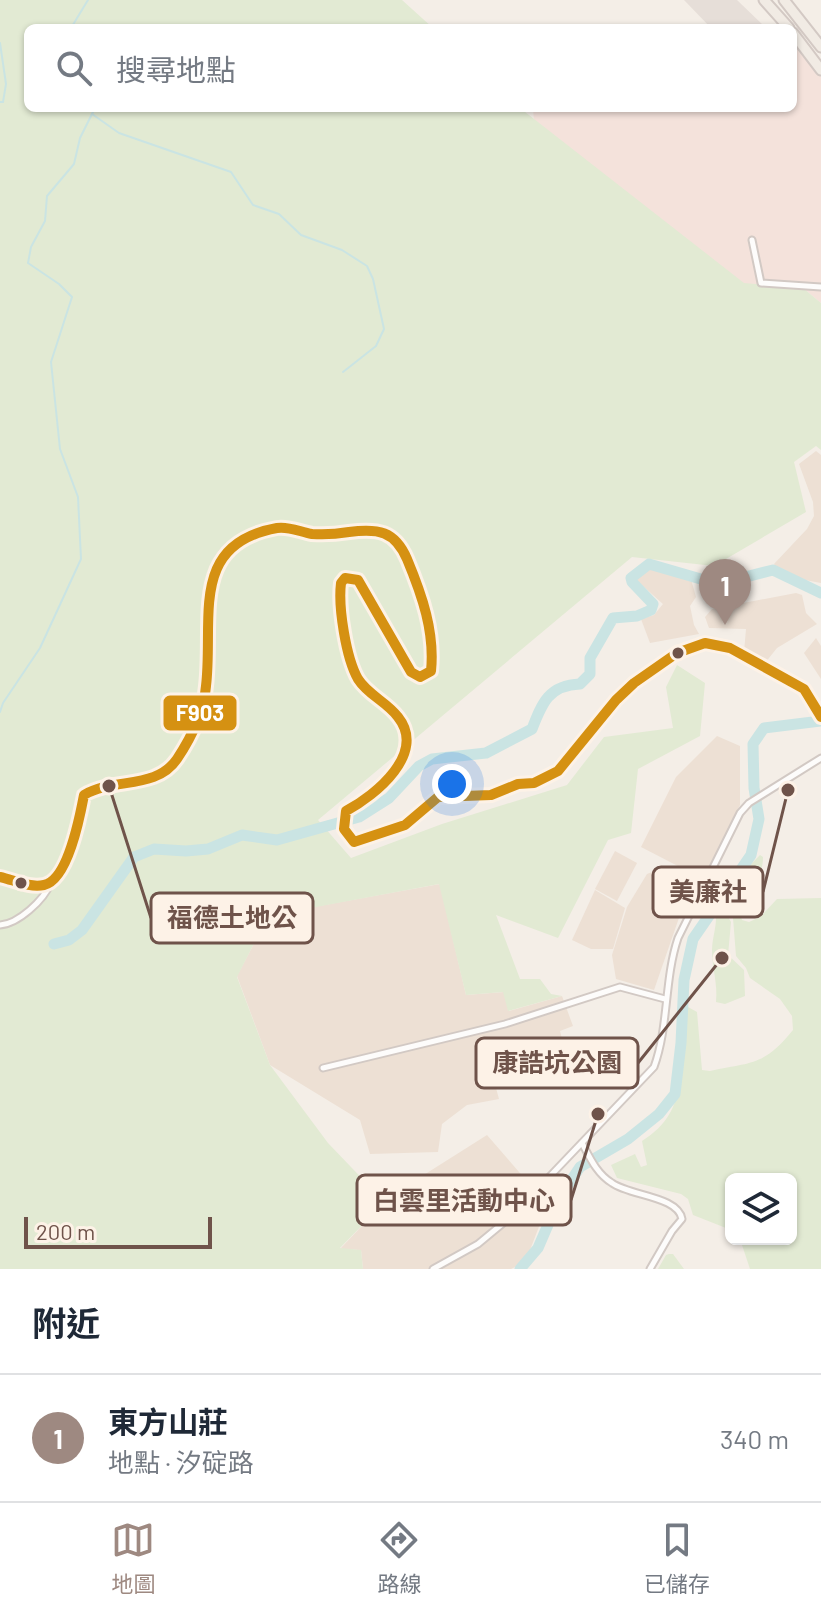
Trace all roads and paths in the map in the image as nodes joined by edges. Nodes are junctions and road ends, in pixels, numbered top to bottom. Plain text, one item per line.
1 (764, 0) edge
2 (784, 0) edge
3 (785, 24) edge
4 (797, 38) edge
5 (821, 47) edge
6 (821, 70) edge
7 (752, 240) dead end
8 (821, 287) edge
9 (821, 717) edge
10 (821, 758) edge
11 (0, 877) edge
12 (50, 883) junction
13 (0, 925) edge
14 (665, 999) junction
15 (323, 1068) dead end
16 (583, 1146) junction
17 (433, 1269) edge
18 (650, 1269) edge

1 - 3 main road
2 - 5 main road
4 - 6 main road
7 - 8 street
9 - 12 street
10 - 14 street
11 - 12 street
12 - 13 street
14 - 15 street
14 - 16 street
16 - 17 street
16 - 18 street

